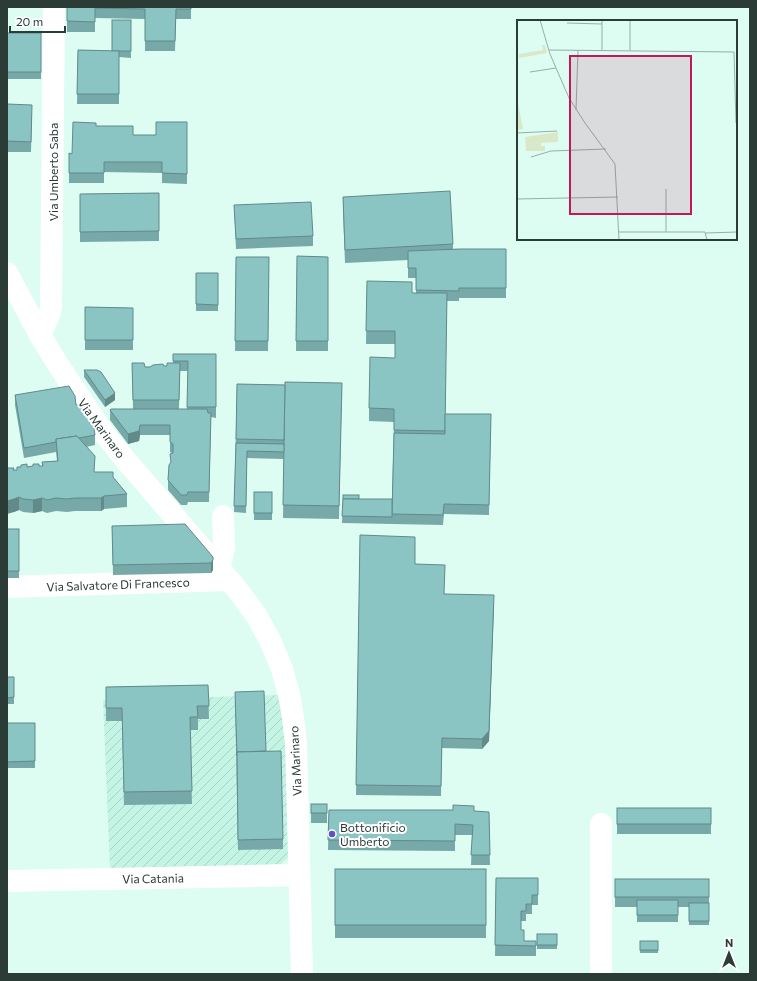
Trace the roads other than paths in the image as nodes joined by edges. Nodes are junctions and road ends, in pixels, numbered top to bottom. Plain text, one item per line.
1 (54, 7) edge
2 (7, 273) edge
3 (40, 334) junction
4 (223, 516) dead end
5 (224, 574) junction
6 (7, 587) edge
7 (601, 824) dead end
8 (299, 875) junction
9 (7, 881) edge
10 (302, 974) edge
11 (601, 974) edge

1 - 3 street, Via Umberto Saba
2 - 3 street, Via Marinaro
3 - 5 street, Via Marinaro
4 - 5 street
5 - 6 street, Via Salvatore Di Francesco
5 - 8 street, Via Marinaro
7 - 11 street
8 - 9 street, Via Catania
8 - 10 street, Via Marinaro

